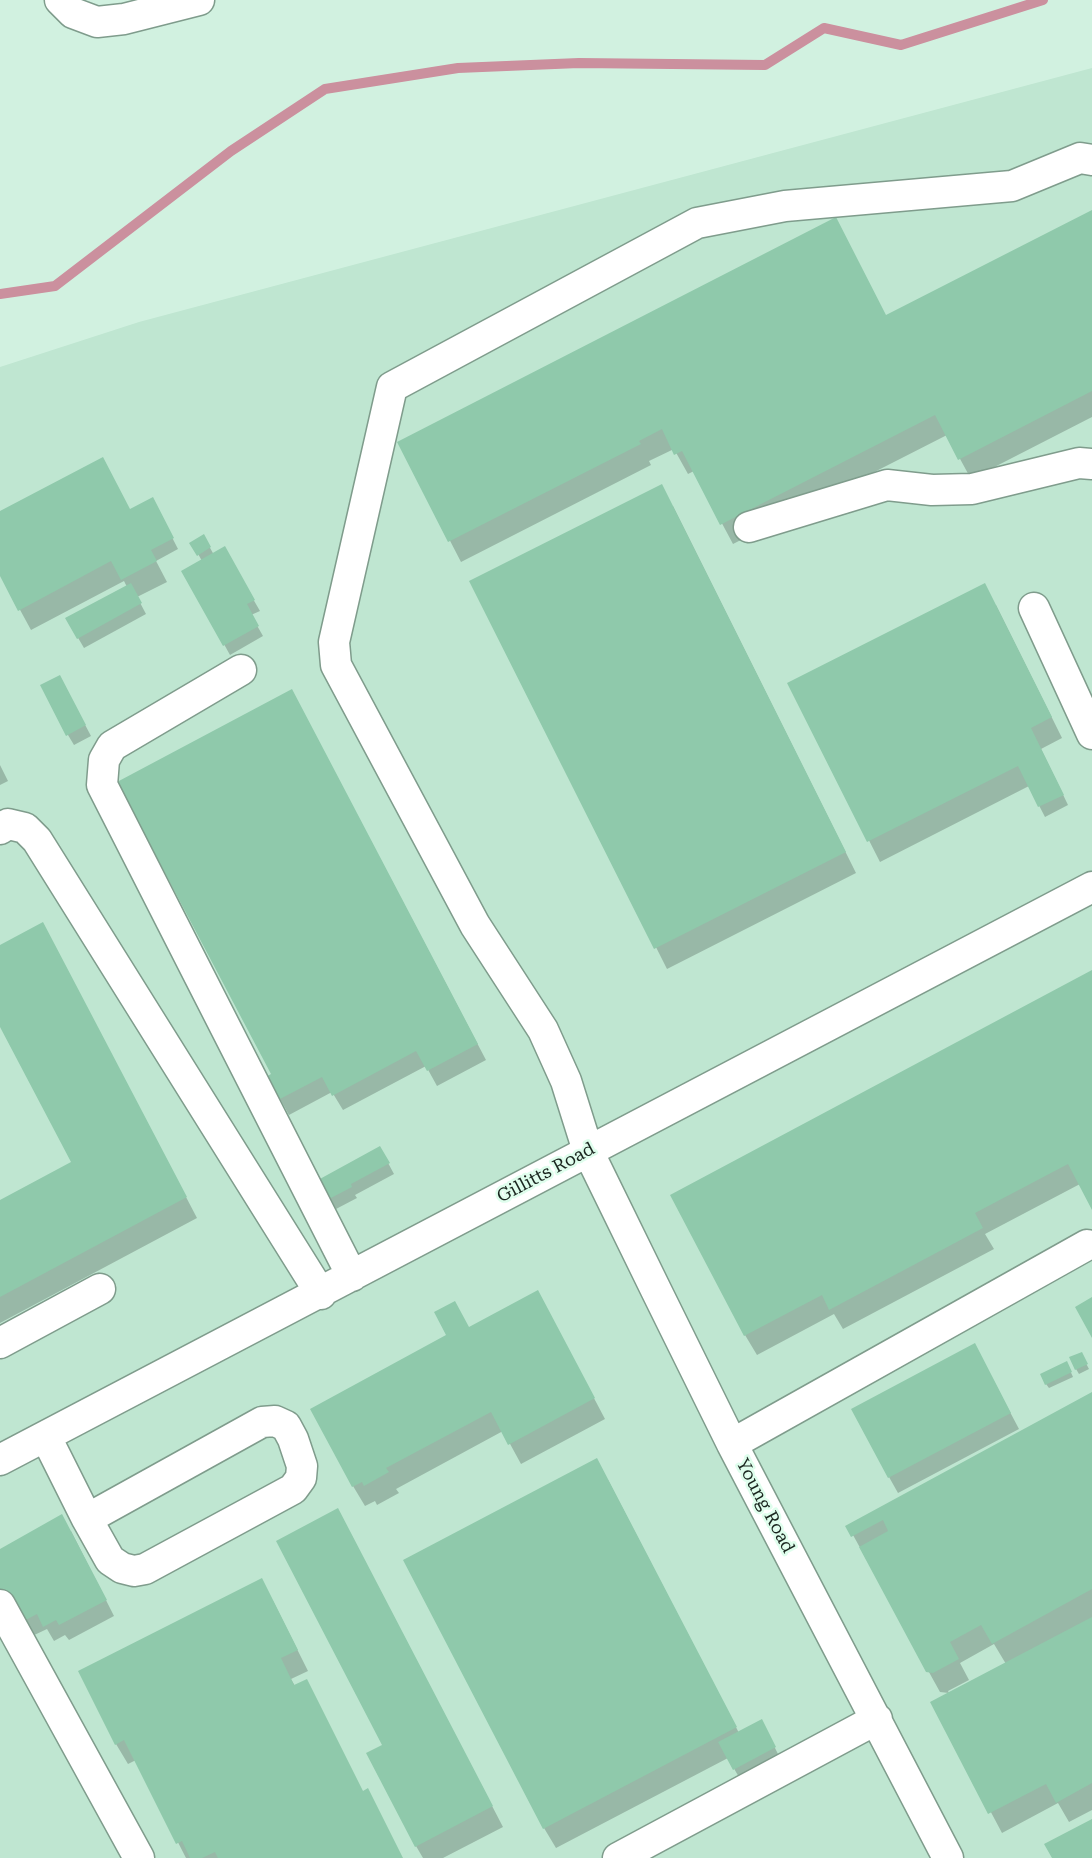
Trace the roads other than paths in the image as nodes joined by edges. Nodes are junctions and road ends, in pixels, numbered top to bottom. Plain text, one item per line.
1 (60, 0) edge
2 (199, 0) edge
3 (1092, 160) edge
4 (1092, 464) edge
5 (749, 527) dead end
6 (1034, 608) dead end
7 (241, 670) dead end
8 (1092, 734) edge
9 (0, 829) edge
10 (1092, 887) edge
11 (588, 1151) junction
12 (1087, 1245) dead end
13 (352, 1276) junction
14 (100, 1289) dead end
15 (321, 1293) junction
16 (0, 1343) edge
17 (46, 1437) junction
18 (732, 1444) junction
19 (0, 1460) edge
20 (87, 1519) junction
21 (0, 1605) edge
22 (877, 1720) junction
23 (139, 1858) edge
24 (618, 1858) edge
25 (948, 1858) edge

1 - 2 lane
3 - 11 lane, Young Road
4 - 5 lane
6 - 8 lane
7 - 13 lane
9 - 15 lane
10 - 11 lane, Gillitts Road
11 - 13 lane, Gillitts Road
11 - 18 lane, Young Road
12 - 18 lane
13 - 15 lane, Gillitts Road
14 - 16 lane
15 - 17 lane, Gillitts Road
17 - 19 lane, Gillitts Road
17 - 20 lane
18 - 22 lane, Young Road
20 - 20 lane
21 - 23 lane
22 - 24 lane
22 - 25 lane, Young Road

